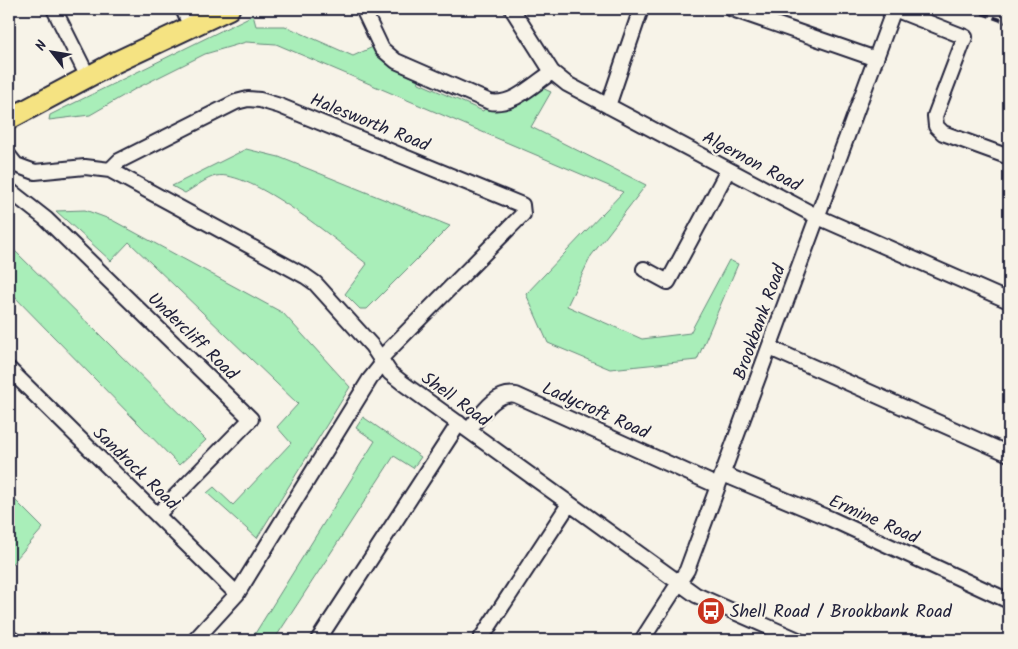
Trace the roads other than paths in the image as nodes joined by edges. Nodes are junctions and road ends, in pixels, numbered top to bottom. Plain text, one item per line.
1 (54, 9) edge
2 (183, 9) edge
3 (229, 9) edge
4 (363, 9) edge
5 (512, 9) edge
6 (641, 9) edge
7 (732, 9) edge
8 (894, 9) edge
9 (191, 27) junction
10 (876, 58) junction
11 (552, 72) junction
12 (88, 77) junction
13 (608, 106) junction
14 (9, 119) edge
15 (9, 156) edge
16 (1009, 157) edge
17 (110, 170) junction
18 (728, 170) junction
19 (9, 190) edge
20 (818, 217) junction
21 (644, 269) dead end
22 (1009, 301) edge
23 (770, 348) junction
24 (381, 362) junction
25 (9, 369) edge
26 (464, 427) junction
27 (1009, 454) edge
28 (721, 480) junction
29 (569, 504) junction
30 (157, 514) junction
31 (679, 583) junction
32 (237, 594) junction
33 (1009, 601) edge
34 (9, 637) edge
35 (13, 640) edge
36 (195, 640) edge
37 (318, 640) edge
38 (480, 640) edge
39 (642, 640) edge
40 (798, 640) edge

1 - 12 street
2 - 9 street
3 - 9 highway
4 - 11 street
5 - 11 street, Algernon Road
6 - 13 street
7 - 10 street
8 - 10 street, Brookbank Road
8 - 16 street
9 - 12 highway
10 - 20 street, Brookbank Road
11 - 13 street, Algernon Road
12 - 14 highway
13 - 18 street, Algernon Road
15 - 17 street
17 - 24 street, Shell Road
17 - 24 street, Halesworth Road
18 - 20 street, Algernon Road
18 - 21 street
19 - 30 street, Undercliff Road
20 - 22 street, Algernon Road
20 - 23 street, Brookbank Road
23 - 27 street
23 - 28 street, Brookbank Road
24 - 26 street, Shell Road
24 - 32 street
25 - 30 street, Sandrock Road
26 - 28 street, Ladycroft Road
26 - 29 street, Shell Road
26 - 37 street, Ladycroft Road
28 - 31 street, Brookbank Road
28 - 33 street, Ermine Road
29 - 31 street, Shell Road
29 - 38 street
30 - 32 street, Sandrock Road
31 - 39 street, Brookbank Road
31 - 40 street, Shell Road
32 - 36 street
34 - 35 street

